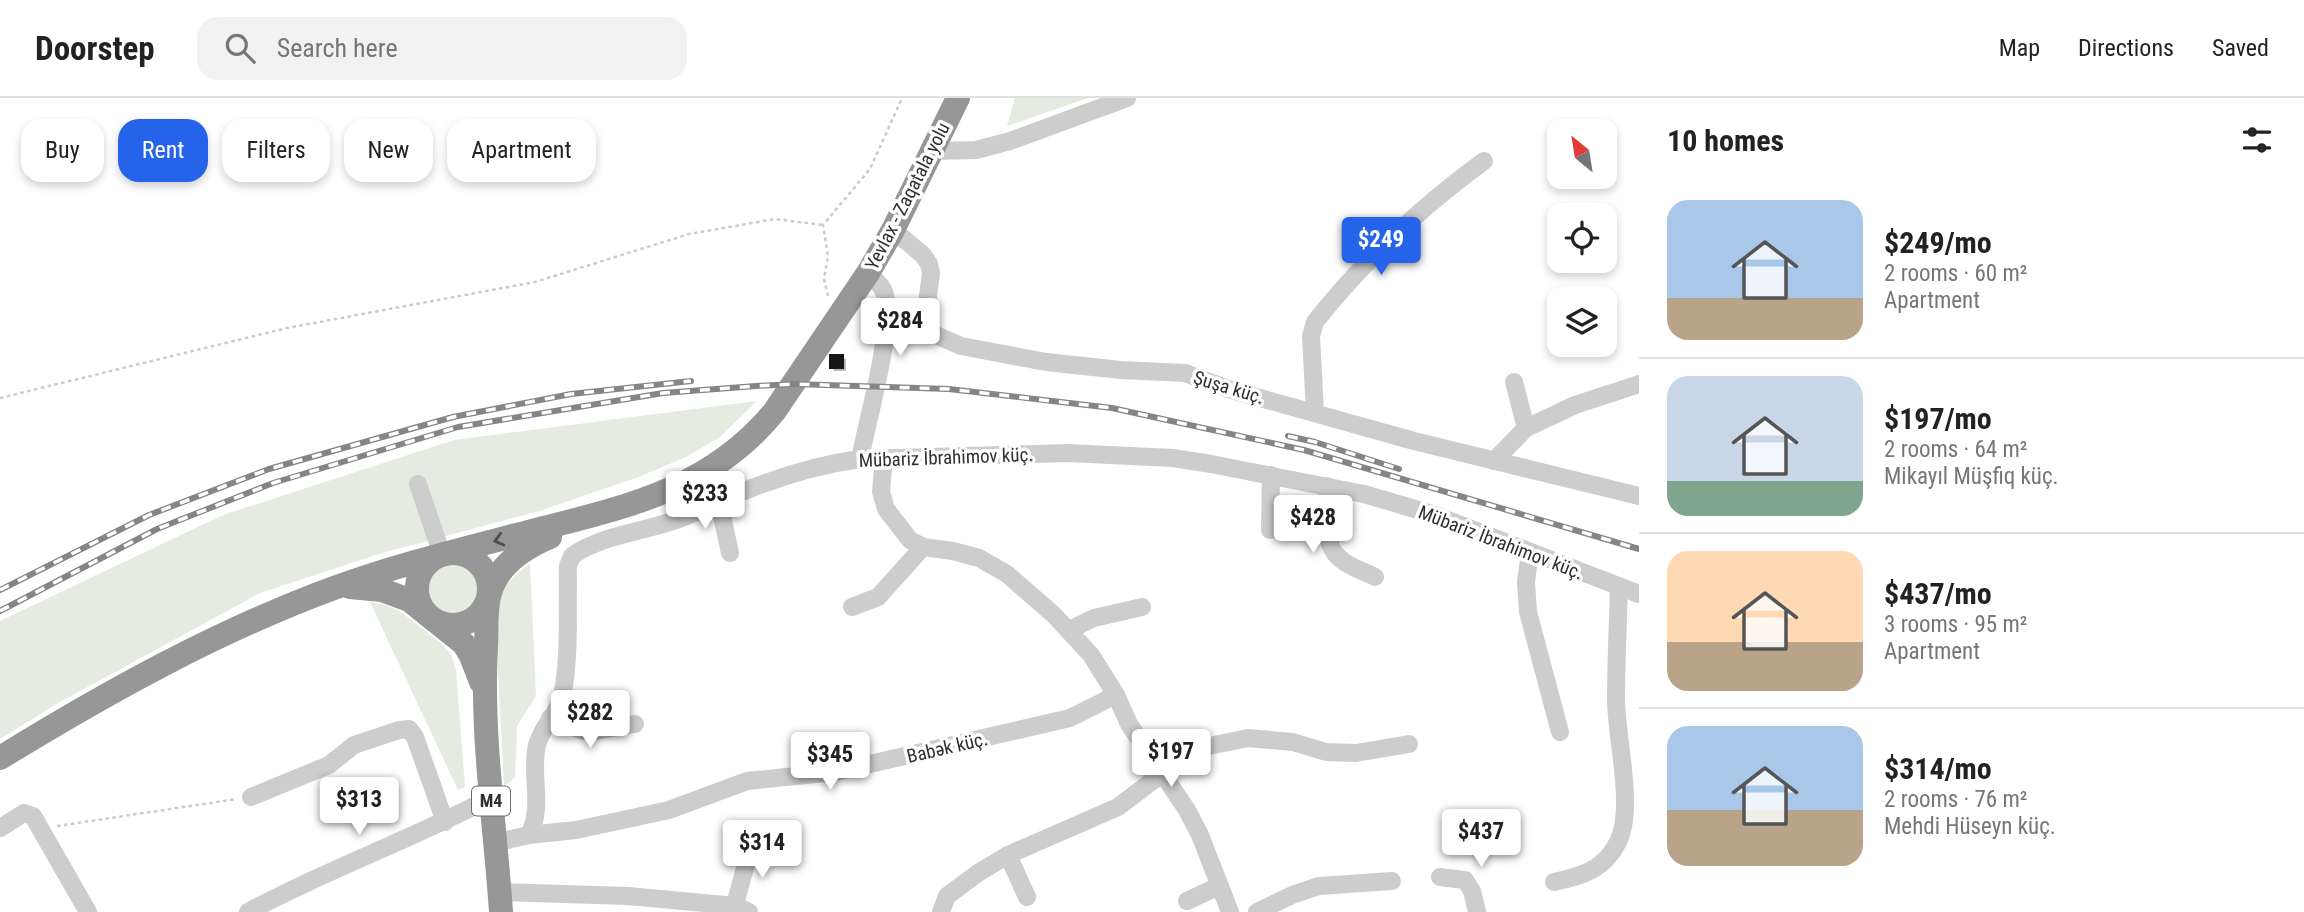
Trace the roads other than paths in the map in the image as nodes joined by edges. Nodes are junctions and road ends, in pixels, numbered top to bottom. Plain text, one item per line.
1 (957, 98) edge
2 (1126, 98) edge
3 (932, 151) junction
4 (1484, 161) dead end
5 (893, 230) junction
6 (869, 273) junction
7 (1514, 382) dead end
8 (1639, 384) edge
9 (1315, 412) junction
10 (1527, 428) junction
11 (860, 458) junction
12 (884, 458) junction
13 (1494, 461) junction
14 (1270, 475) junction
15 (418, 484) dead end
16 (1327, 486) junction
17 (1639, 496) edge
18 (719, 502) junction
19 (613, 510) junction
20 (1270, 530) dead end
21 (923, 547) junction
22 (1530, 552) junction
23 (730, 553) dead end
24 (442, 555) junction
25 (1375, 578) dead end
26 (1619, 586) junction
27 (335, 588) junction
28 (1639, 594) edge
29 (489, 595) junction
30 (852, 607) dead end
31 (1142, 607) dead end
32 (433, 618) junction
33 (1069, 630) junction
34 (483, 690) junction
35 (1116, 695) junction
36 (550, 718) junction
37 (635, 724) dead end
38 (1560, 732) dead end
39 (1409, 744) dead end
40 (0, 758) edge
41 (1162, 772) junction
42 (251, 797) road end
43 (491, 798) junction
44 (445, 822) junction
45 (0, 828) edge
46 (529, 835) junction
47 (754, 835) dead end
48 (494, 843) junction
49 (1008, 855) junction
50 (1440, 877) dead end
51 (1392, 881) dead end
52 (1554, 882) dead end
53 (1220, 886) junction
54 (1027, 897) dead end
55 (1187, 901) dead end
56 (500, 902) edge
57 (739, 910) edge
58 (88, 912) edge
59 (247, 912) edge
60 (942, 912) edge
61 (1230, 912) edge
62 (1258, 912) edge
63 (1477, 912) edge

1 - 3 highway, Yevlax - Zaqatala yolu
2 - 3 street
3 - 5 highway, Yevlax - Zaqatala yolu
4 - 9 street
5 - 6 highway, Yevlax - Zaqatala yolu
5 - 9 street, Şuşa küç.
6 - 11 street
6 - 19 highway, Yevlax - Zaqatala yolu
7 - 10 street
8 - 10 street
9 - 13 street, Şuşa küç.
10 - 13 street
11 - 12 street, Mübariz İbrahimov küç.
11 - 18 street, Mübariz İbrahimov küç.
12 - 14 street, Mübariz İbrahimov küç.
12 - 21 street
13 - 17 street, Şuşa küç.
14 - 16 street, Mübariz İbrahimov küç.
14 - 20 street
15 - 24 street
16 - 22 street, Mübariz İbrahimov küç.
16 - 25 street
18 - 23 street
18 - 36 street, Mübariz İbrahimov küç.
19 -> 24 highway
19 - 29 highway
21 - 30 street
21 - 33 street
22 - 26 street, Mübariz İbrahimov küç.
22 - 38 street
24 - 27 highway
24 - 29 highway
24 - 32 highway
26 - 28 street, Mübariz İbrahimov küç.
26 - 52 street
27 - 32 highway
27 - 40 highway
29 - 32 highway
29 - 34 highway
31 - 33 street
32 - 34 highway
33 - 35 street
34 - 43 highway, M4
35 - 41 street
35 - 46 street, Babək küç.
36 - 37 street
36 - 46 street, Mübariz İbrahimov küç.
39 - 41 street
41 - 49 street
41 - 53 street
42 - 44 street
43 - 44 street
43 - 48 highway, M4
44 - 59 street
45 - 58 street
46 - 48 street
47 - 57 street
48 - 56 highway, M4
49 - 54 street
49 - 60 street
50 - 63 street
51 - 62 street
53 - 55 street
53 - 61 street
56 - 57 street

